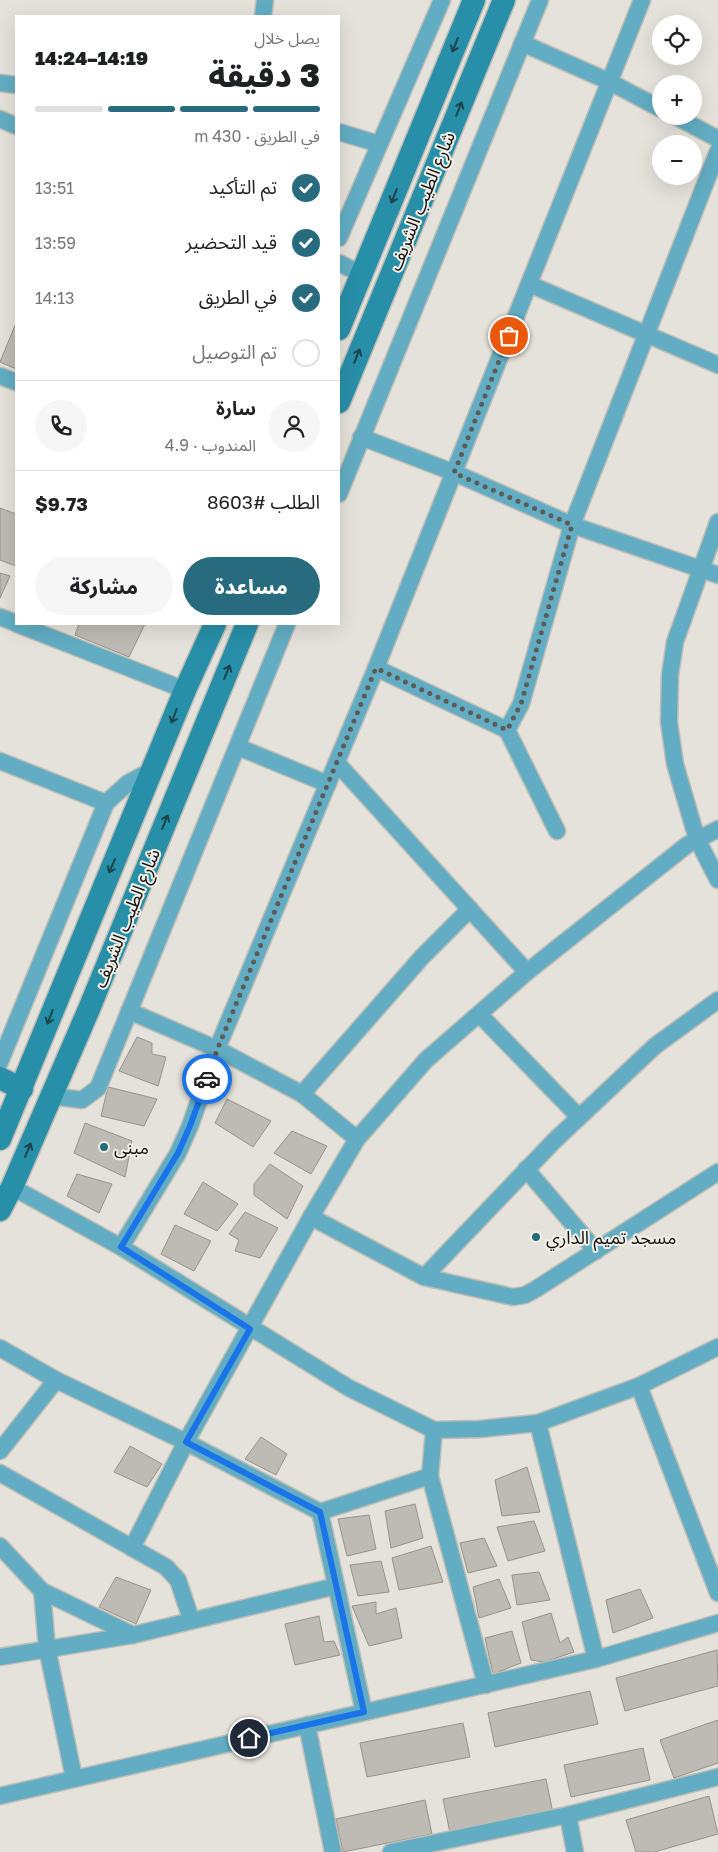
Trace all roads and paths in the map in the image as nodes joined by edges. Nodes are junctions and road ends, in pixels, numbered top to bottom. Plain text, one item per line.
1 (265, 0) edge
2 (442, 0) edge
3 (474, 0) edge
4 (504, 0) edge
5 (540, 0) edge
6 (642, 0) edge
7 (263, 15) edge
8 (522, 43) junction
9 (608, 81) junction
10 (0, 83) edge
11 (15, 85) edge
12 (652, 104) edge
13 (0, 120) edge
14 (692, 125) edge
15 (15, 126) edge
16 (340, 132) edge
17 (718, 139) edge
18 (379, 144) junction
19 (718, 151) edge
20 (340, 236) edge
21 (340, 264) edge
22 (361, 274) junction
23 (529, 284) junction
24 (340, 327) edge
25 (646, 334) junction
26 (718, 365) edge
27 (0, 376) edge
28 (15, 382) edge
29 (340, 400) edge
30 (361, 437) junction
31 (454, 473) junction
32 (340, 491) edge
33 (718, 522) edge
34 (572, 525) junction
35 (699, 569) junction
36 (718, 575) edge
37 (0, 617) edge
38 (15, 623) edge
39 (20, 625) edge
40 (247, 625) edge
41 (287, 625) edge
42 (207, 629) edge
43 (376, 668) junction
44 (185, 690) junction
45 (507, 730) junction
46 (238, 747) junction
47 (0, 761) edge
48 (337, 763) junction
49 (154, 769) junction
50 (328, 784) junction
51 (106, 803) junction
52 (718, 829) edge
53 (557, 831) dead end
54 (697, 839) junction
55 (718, 880) edge
56 (101, 891) junction
57 (132, 905) junction
58 (470, 909) junction
59 (77, 947) junction
60 (108, 959) junction
61 (527, 972) junction
62 (718, 1000) edge
63 (129, 1011) junction
64 (479, 1014) junction
65 (217, 1050) junction
66 (0, 1062) edge
67 (0, 1078) edge
68 (22, 1089) junction
69 (302, 1094) junction
70 (51, 1096) junction
71 (579, 1117) junction
72 (0, 1139) edge
73 (357, 1139) junction
74 (526, 1169) junction
75 (718, 1172) edge
76 (12, 1187) junction
77 (0, 1210) edge
78 (311, 1217) junction
79 (121, 1247) junction
80 (596, 1250) junction
81 (424, 1277) junction
82 (250, 1329) junction
83 (718, 1347) edge
84 (0, 1348) edge
85 (56, 1380) junction
86 (639, 1386) junction
87 (538, 1423) junction
88 (434, 1430) junction
89 (186, 1442) junction
90 (0, 1450) edge
91 (0, 1473) edge
92 (430, 1476) junction
93 (320, 1512) junction
94 (0, 1546) edge
95 (132, 1548) junction
96 (336, 1586) junction
97 (42, 1591) junction
98 (718, 1593) edge
99 (191, 1619) junction
100 (718, 1623) edge
101 (133, 1635) junction
102 (47, 1648) junction
103 (0, 1658) edge
104 (596, 1659) junction
105 (486, 1686) junction
106 (364, 1712) junction
107 (308, 1725) junction
108 (718, 1777) edge
109 (74, 1778) junction
110 (0, 1796) edge
111 (568, 1815) junction
112 (333, 1852) edge
113 (391, 1852) edge
114 (575, 1852) edge

1 - 7 street
2 - 18 street
3 -> 22 main road, شارع الطيب الشريف
29 -> 4 main road, شارع الطيب الشريف
5 - 8 street
6 - 9 street
8 - 9 street
8 - 30 street
9 - 12 street
9 - 23 street
10 - 11 street
13 - 15 street
14 - 17 street
16 - 18 street
18 - 20 street
19 - 25 street
21 - 22 street
22 - 24 main road, شارع الطيب الشريف
23 - 25 street
23 - 31 street
25 - 26 street
25 - 34 street
27 - 28 street
30 - 31 street
30 - 32 street
31 - 34 street
31 - 43 street
33 - 35 street
34 - 35 street
34 - 45 street
35 - 36 street
35 - 54 street
37 - 38 street
39 - 44 street
57 -> 40 main road, شارع الطيب الشريف
41 - 46 street
42 - 44 main road, شارع الطيب الشريف
43 - 45 street
43 - 48 street
44 -> 49 main road, شارع الطيب الشريف
45 - 53 street
46 - 50 street
46 - 63 street
47 - 51 street
48 - 50 street
48 - 58 street
49 - 51 street
49 -> 56 main road, شارع الطيب الشريف
50 - 65 street
51 - 66 street
52 - 54 street
54 - 55 street
54 - 61 street
56 - 57 main road
56 - 59 main road, شارع الطيب الشريف
57 - 60 main road, شارع الطيب الشريف
58 - 61 street
58 - 69 street
59 - 60 main road
59 -> 68 main road, شارع الطيب الشريف
60 - 70 main road, شارع الطيب الشريف
61 - 64 street
62 - 71 street
63 - 65 street
63 - 70 street
64 - 71 street
64 - 73 street
65 - 69 street
65 - 79 street
67 - 68 main road
68 - 72 main road, شارع الطيب الشريف
69 - 73 street
76 -> 70 main road, شارع الطيب الشريف
71 - 74 street
73 - 78 street
74 - 80 street
74 - 81 street
75 - 80 street
76 - 77 main road, شارع الطيب الشريف
76 - 79 street
78 - 81 street
78 - 82 street
79 - 82 street
80 - 81 street
82 - 88 street
82 - 89 street
83 - 86 street
84 - 85 street
85 - 89 street
85 - 90 street
86 - 87 street
86 - 98 street
87 - 88 street
87 - 104 street
88 - 92 street
89 - 93 street
89 - 95 street
91 - 95 street
92 - 93 street
92 - 105 street
93 - 96 street
94 - 97 street
95 - 99 street
96 - 99 street
96 - 106 street
97 - 101 street
97 - 102 street
99 - 101 street
100 - 104 street
101 - 102 street
102 - 103 street
102 - 109 street
104 - 105 street
105 - 106 street
106 - 107 street
107 - 109 street
107 - 112 street
108 - 111 street
109 - 110 street
111 - 113 street
111 - 114 street

